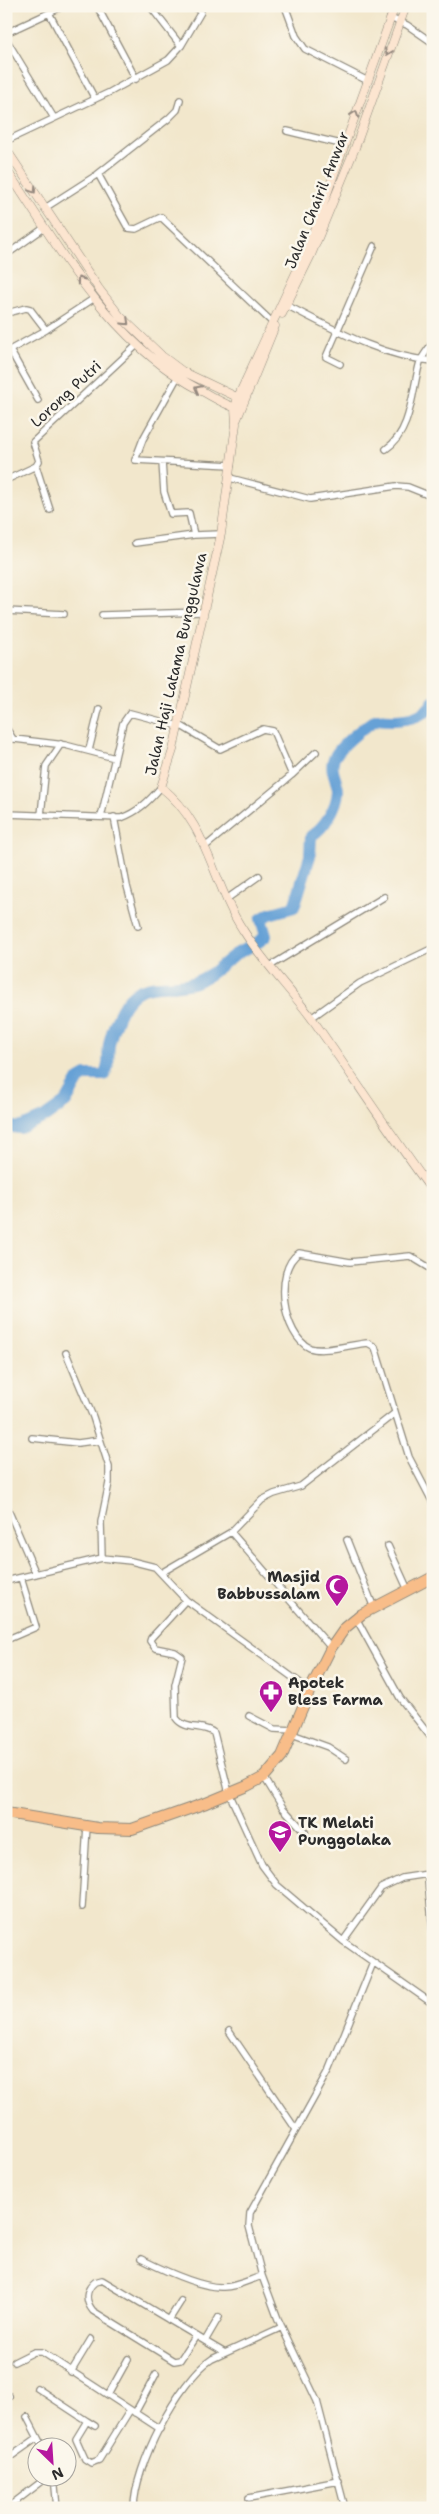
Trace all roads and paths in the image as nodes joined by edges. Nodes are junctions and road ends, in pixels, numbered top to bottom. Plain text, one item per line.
1 (63, 6) edge
2 (97, 6) edge
3 (150, 6) edge
4 (194, 6) edge
5 (285, 6) edge
6 (394, 6) edge
7 (406, 6) edge
8 (49, 13) junction
9 (390, 18) junction
10 (399, 22) junction
11 (6, 33) edge
12 (6, 38) edge
13 (433, 42) edge
14 (181, 46) junction
15 (136, 79) junction
16 (366, 80) junction
17 (95, 99) junction
18 (180, 100) dead end
19 (54, 118) junction
20 (287, 131) dead end
21 (6, 141) edge
22 (345, 146) junction
23 (6, 149) edge
24 (6, 169) edge
25 (98, 174) junction
26 (9, 179) edge
27 (45, 208) junction
28 (44, 228) junction
29 (374, 246) dead end
30 (6, 255) edge
31 (94, 299) junction
32 (286, 305) junction
33 (11, 312) dead end
34 (274, 324) junction
35 (46, 330) junction
36 (336, 330) junction
37 (433, 342) edge
38 (137, 345) junction
39 (8, 351) edge
40 (421, 360) junction
41 (433, 361) edge
42 (340, 364) dead end
43 (177, 378) junction
44 (238, 397) junction
45 (38, 400) dead end
46 (246, 401) junction
47 (238, 409) junction
48 (237, 419) joint
49 (386, 448) dead end
50 (162, 462) junction
51 (230, 465) junction
52 (36, 466) junction
53 (230, 478) junction
54 (6, 480) edge
55 (433, 498) edge
56 (50, 510) dead end
57 (221, 534) junction
58 (194, 535) junction
59 (135, 543) dead end
60 (6, 611) edge
61 (203, 612) junction
62 (64, 614) dead end
63 (102, 615) dead end
64 (100, 709) dead end
65 (178, 726) junction
66 (6, 728) edge
67 (10, 739) edge
68 (61, 744) junction
69 (89, 750) junction
70 (316, 752) dead end
71 (115, 758) junction
72 (292, 775) junction
73 (160, 787) junction
74 (6, 814) edge
75 (41, 815) junction
76 (101, 817) junction
77 (114, 817) junction
78 (206, 846) junction
79 (259, 876) dead end
80 (384, 897) dead end
81 (228, 898) junction
82 (138, 926) dead end
83 (433, 948) edge
84 (270, 966) junction
85 (311, 1018) junction
86 (433, 1192) edge
87 (432, 1271) edge
88 (66, 1353) dead end
89 (395, 1414) junction
90 (32, 1438) dead end
91 (100, 1440) junction
92 (433, 1503) edge
93 (6, 1505) edge
94 (231, 1532) junction
95 (347, 1540) dead end
96 (388, 1546) dead end
97 (102, 1558) junction
98 (161, 1573) junction
99 (36, 1574) junction
100 (433, 1577) edge
101 (21, 1578) junction
102 (6, 1581) edge
103 (408, 1590) junction
104 (186, 1600) junction
105 (374, 1608) junction
106 (356, 1618) junction
107 (6, 1640) edge
108 (331, 1648) junction
109 (310, 1690) junction
110 (249, 1716) dead end
111 (293, 1732) junction
112 (433, 1740) edge
113 (346, 1759) dead end
114 (264, 1777) junction
115 (229, 1793) junction
116 (6, 1813) edge
117 (87, 1826) junction
118 (304, 1832) dead end
119 (433, 1866) edge
120 (428, 1874) junction
121 (82, 1907) dead end
122 (433, 1932) edge
123 (343, 1941) junction
124 (373, 1963) junction
125 (433, 2004) edge
126 (229, 2031) dead end
127 (295, 2128) junction
128 (141, 2259) dead end
129 (262, 2276) junction
130 (181, 2301) dead end
131 (219, 2317) dead end
132 (169, 2320) junction
133 (282, 2327) junction
134 (196, 2336) junction
135 (91, 2340) dead end
136 (205, 2341) junction
137 (225, 2353) junction
138 (128, 2359) dead end
139 (14, 2362) dead end
140 (71, 2372) junction
141 (156, 2374) dead end
142 (37, 2388) dead end
143 (108, 2396) junction
144 (133, 2411) junction
145 (27, 2417) dead end
146 (87, 2421) junction
147 (95, 2426) dead end
148 (160, 2429) junction
149 (36, 2436) edge
150 (28, 2444) edge
151 (6, 2460) edge
152 (339, 2481) junction
153 (36, 2486) edge
154 (55, 2486) edge
155 (249, 2498) dead end
156 (7, 2508) edge
157 (57, 2508) edge
158 (134, 2508) edge
159 (345, 2508) edge

1 - 8 street
2 - 15 street
3 - 14 street
4 - 14 street
5 - 16 street
6 - 9 main road, Jalan Chairil Anwar
7 - 10 main road, Jalan Chairil Anwar
8 - 11 street
8 - 17 street
9 - 10 street
9 - 16 main road, Jalan Chairil Anwar
10 - 13 street
10 -> 32 main road, Jalan Chairil Anwar
12 - 19 street
14 - 15 street
15 - 17 street
22 -> 16 main road, Jalan Chairil Anwar
17 - 19 street
18 - 25 street
19 - 21 street
20 - 22 street
22 - 34 main road, Jalan Chairil Anwar
23 -> 27 main road
24 - 26 main road
25 - 27 street
25 - 34 street
26 - 28 main road
27 -> 44 main road
28 - 30 street
31 -> 28 main road
29 - 36 street
31 - 35 street
31 - 38 main road
32 - 34 main road, Jalan Chairil Anwar
32 - 36 street
33 - 35 street
34 - 44 main road, Jalan Chairil Anwar
34 - 46 main road, Jalan Chairil Anwar
35 - 39 street
36 - 40 street
36 - 42 street
37 - 40 street
38 - 43 main road
38 - 52 street, Lorong Putri
39 - 45 street
40 - 41 street
40 - 49 street
47 -> 43 main road
43 - 50 street
44 - 46 main road
44 - 47 main road, Jalan Chairil Anwar
46 - 47 main road, Jalan Chairil Anwar
47 - 48 main road, Jalan Chairil Anwar
48 - 51 main road, Jalan Haji Latama Bunggulawa
50 - 51 street
50 - 58 street
51 - 53 main road, Jalan Haji Latama Bunggulawa
52 - 54 street
52 - 56 street
53 - 55 street
53 - 57 main road, Jalan Haji Latama Bunggulawa
57 - 58 street
57 - 61 main road, Jalan Haji Latama Bunggulawa
58 - 59 street
60 - 62 street
61 - 63 street
61 - 65 main road, Jalan Haji Latama Bunggulawa
64 - 69 street
65 - 71 street
65 - 72 street
65 - 73 main road, Jalan Haji Latama Bunggulawa
66 - 67 street
67 - 68 street
68 - 69 street
68 - 75 street
69 - 71 street
70 - 72 street
71 - 76 street
72 - 78 street
73 - 77 street
73 - 78 main road, Jalan Haji Latama Bunggulawa
74 - 75 street
75 - 76 street
76 - 77 street
77 - 82 street
78 - 81 main road, Jalan Haji Latama Bunggulawa
79 - 81 street
80 - 84 street
81 - 84 main road, Jalan Haji Latama Bunggulawa
83 - 85 street
84 - 85 main road, Jalan Haji Latama Bunggulawa
85 - 86 main road, Jalan Haji Latama Bunggulawa
87 - 89 street
88 - 91 street
89 - 92 street
89 - 94 street
90 - 91 street
91 - 97 street
93 - 99 street
94 - 98 street
94 - 108 street
95 - 105 street
96 - 103 street
97 - 98 street
97 - 99 street
98 - 104 street
99 - 101 street
100 - 103 highway
101 - 102 street
101 - 107 street
103 - 105 highway
104 - 109 street
104 - 115 street
105 - 106 highway
106 - 108 highway
106 - 112 street
108 - 109 highway
109 - 111 highway
110 - 111 street
111 - 113 street
111 - 114 highway
114 - 115 highway
114 - 118 street
115 - 117 highway
115 - 123 street
116 - 117 highway
117 - 121 street
119 - 120 street
120 - 122 street
120 - 123 street
123 - 124 street
124 - 125 street
124 - 127 street
126 - 127 street
127 - 129 street
128 - 129 street
129 - 133 street
130 - 132 street
131 - 136 street
132 - 134 street
132 - 134 street
133 - 137 street
133 - 152 street
134 - 136 street
135 - 140 street
136 - 137 street
137 - 148 street
138 - 143 street
139 - 140 street
140 - 143 street
141 - 144 street
142 - 146 street
143 - 144 street
144 - 146 street
144 - 148 street
145 - 149 street
146 - 147 street
148 - 158 street
150 - 151 street
152 - 155 street
152 - 159 street
153 - 156 street
154 - 157 street

